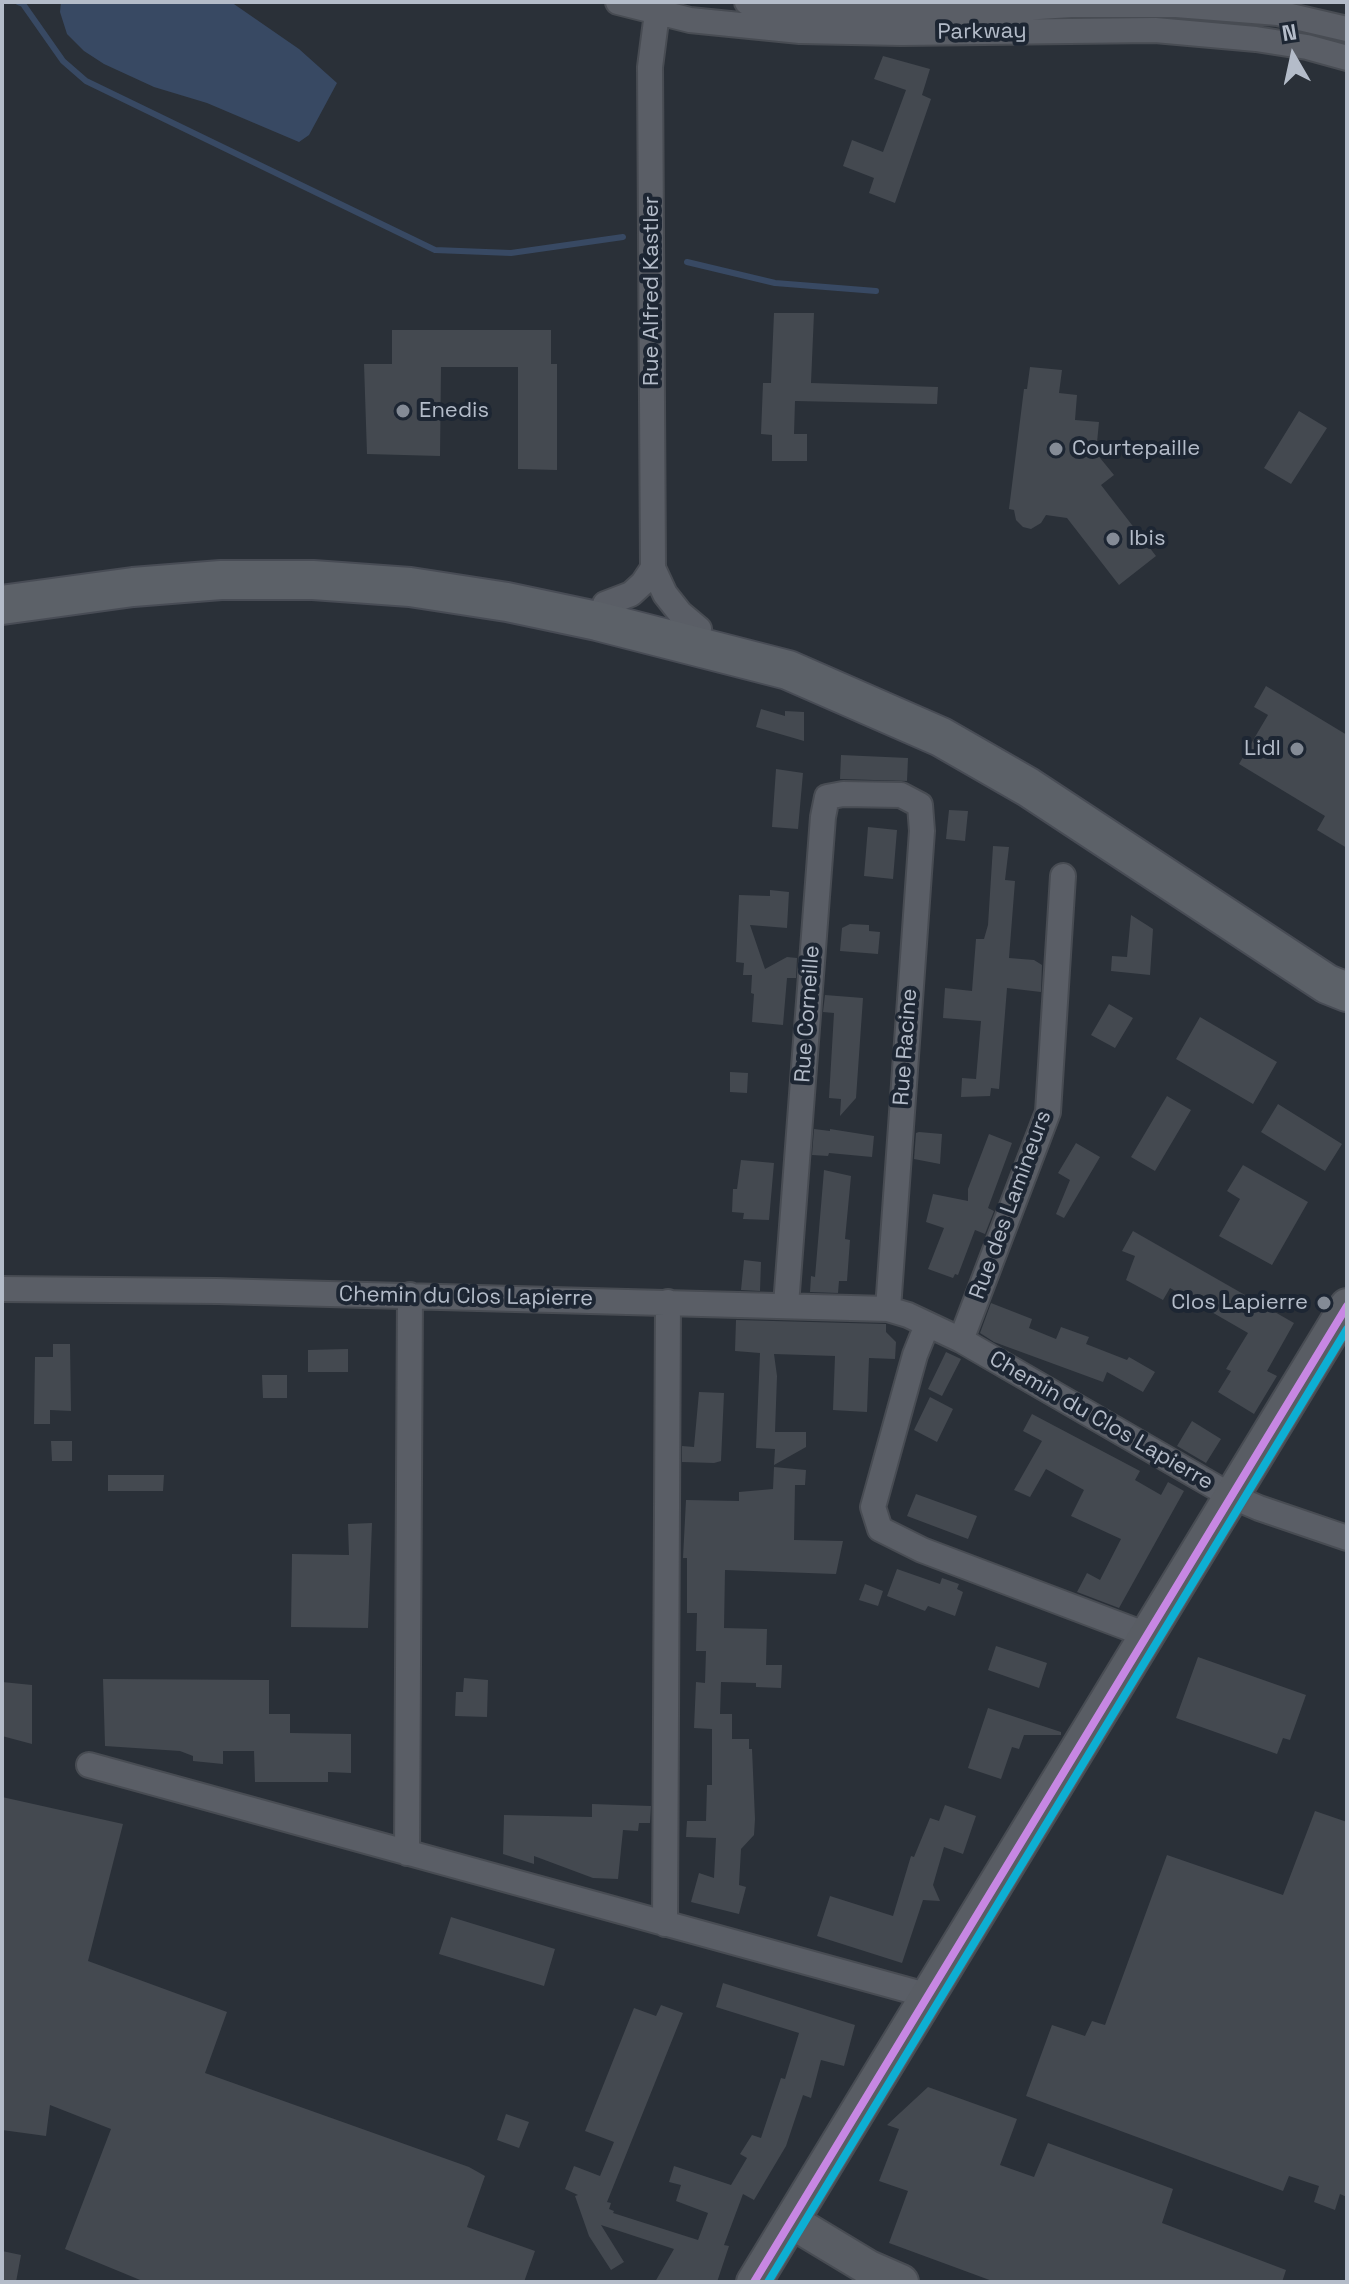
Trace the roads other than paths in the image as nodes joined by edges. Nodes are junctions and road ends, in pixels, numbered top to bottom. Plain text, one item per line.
1 (618, 2) edge
2 (747, 2) edge
3 (657, 13) junction
4 (1347, 29) edge
5 (1347, 58) edge
6 (653, 568) junction
7 (2, 588) edge
8 (605, 604) junction
9 (2, 605) edge
10 (699, 629) junction
11 (788, 670) junction
12 (901, 795) joint
13 (1063, 876) dead end
14 (1340, 993) edge
15 (2, 1289) edge
16 (410, 1295) junction
17 (668, 1302) junction
18 (786, 1305) junction
19 (1347, 1306) edge
20 (888, 1309) junction
21 (927, 1325) junction
22 (961, 1340) junction
23 (1231, 1496) junction
24 (1347, 1538) edge
25 (1147, 1635) junction
26 (89, 1765) dead end
27 (407, 1853) junction
28 (665, 1924) junction
29 (926, 1995) junction
30 (791, 2221) junction
31 (754, 2282) edge
32 (901, 2282) edge

1 - 3 street, Parkway
2 - 4 street, Parkway
3 - 5 street, Parkway
3 - 6 street, Rue Alfred Kastler
6 - 8 street
6 - 10 street, Rue Alfred Kastler
7 - 8 main road
8 - 10 main road
9 - 11 main road
10 - 11 main road
11 - 14 main road
12 - 18 street, Rue Corneille
12 - 20 street, Rue Racine
13 - 22 street, Rue des Lamineurs
15 - 16 street, Chemin du Clos Lapierre
16 - 17 street, Chemin du Clos Lapierre
16 - 27 street
17 - 18 street, Chemin du Clos Lapierre
17 - 28 street
18 - 20 street, Chemin du Clos Lapierre
19 - 23 main road
20 - 21 street, Chemin du Clos Lapierre
21 - 22 street, Chemin du Clos Lapierre
21 - 25 street
22 - 23 street, Chemin du Clos Lapierre
23 - 24 street, Chemin du Clos Lapierre
23 - 25 main road
25 - 29 main road
26 - 27 street
27 - 28 street
28 - 29 street
29 - 30 main road
30 - 31 main road
30 - 32 main road

